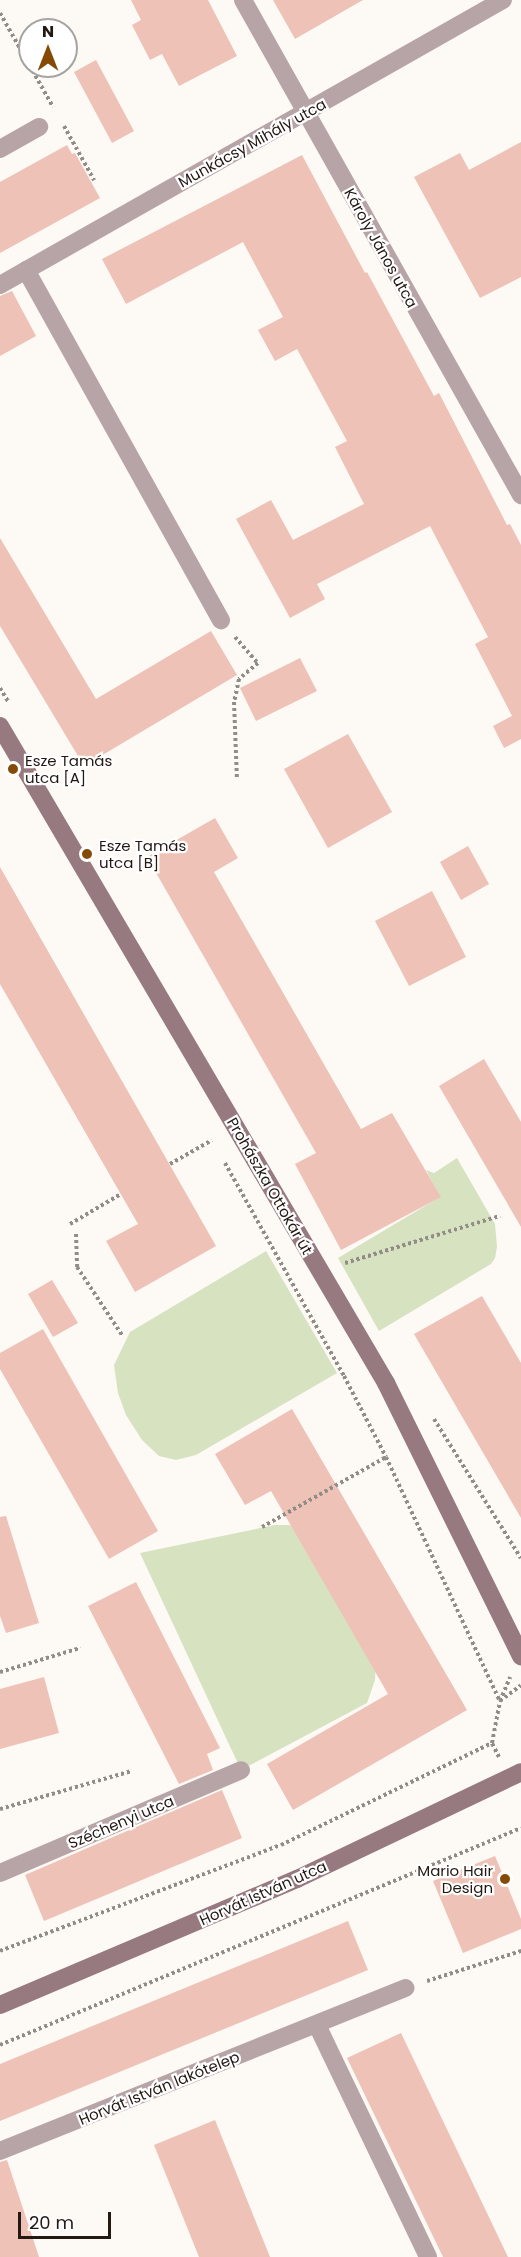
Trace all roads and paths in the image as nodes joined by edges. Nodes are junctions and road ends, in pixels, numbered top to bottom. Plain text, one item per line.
1 (243, 0) edge
2 (503, 0) edge
3 (0, 14) edge
4 (305, 113) junction
5 (58, 116) dead end
6 (63, 125) dead end
7 (39, 127) dead end
8 (0, 149) edge
9 (94, 180) dead end
10 (26, 270) junction
11 (0, 285) edge
12 (521, 495) edge
13 (221, 620) joint
14 (0, 726) edge
15 (237, 779) dead end
16 (206, 1130) dead end
17 (212, 1140) junction
18 (218, 1150) dead end
19 (223, 1161) dead end
20 (170, 1164) dead end
21 (121, 1194) dead end
22 (500, 1216) dead end
23 (70, 1224) dead end
24 (76, 1234) dead end
25 (341, 1264) dead end
26 (122, 1335) dead end
27 (429, 1409) dead end
28 (386, 1457) junction
29 (262, 1527) dead end
30 (521, 1558) edge
31 (80, 1648) dead end
32 (521, 1656) edge
33 (0, 1672) edge
34 (521, 1685) edge
35 (500, 1701) junction
36 (241, 1770) dead end
37 (132, 1771) dead end
38 (521, 1772) edge
39 (0, 1809) edge
40 (521, 1828) edge
41 (0, 1873) edge
42 (0, 1951) edge
43 (521, 1951) edge
44 (406, 1988) joint
45 (0, 2005) edge
46 (317, 2025) junction
47 (0, 2046) edge
48 (0, 2151) edge
49 (428, 2257) edge

1 - 4 street, Károly János utca
2 - 4 street, Munkácsy Mihály utca
3 - 5 path
4 - 10 street, Munkácsy Mihály utca
4 - 12 street, Károly János utca
6 - 9 path
7 - 8 street
10 - 11 street, Munkácsy Mihály utca
10 - 13 street
13 - 15 path
14 - 32 street, Prohászka Ottokár út
16 - 17 path
17 - 18 path
17 - 20 path
19 - 28 path
21 - 23 path
22 - 25 path
24 - 26 path
27 - 30 path
28 - 29 path
28 - 35 path
31 - 33 path
34 - 35 path
35 - 42 path
36 - 41 street, Széchenyi utca
37 - 39 path
38 - 45 street, Horvát István utca
40 - 47 path
43 - 44 path
44 - 46 street, Horvát István lakótelep
46 - 48 street, Horvát István lakótelep
46 - 49 street

